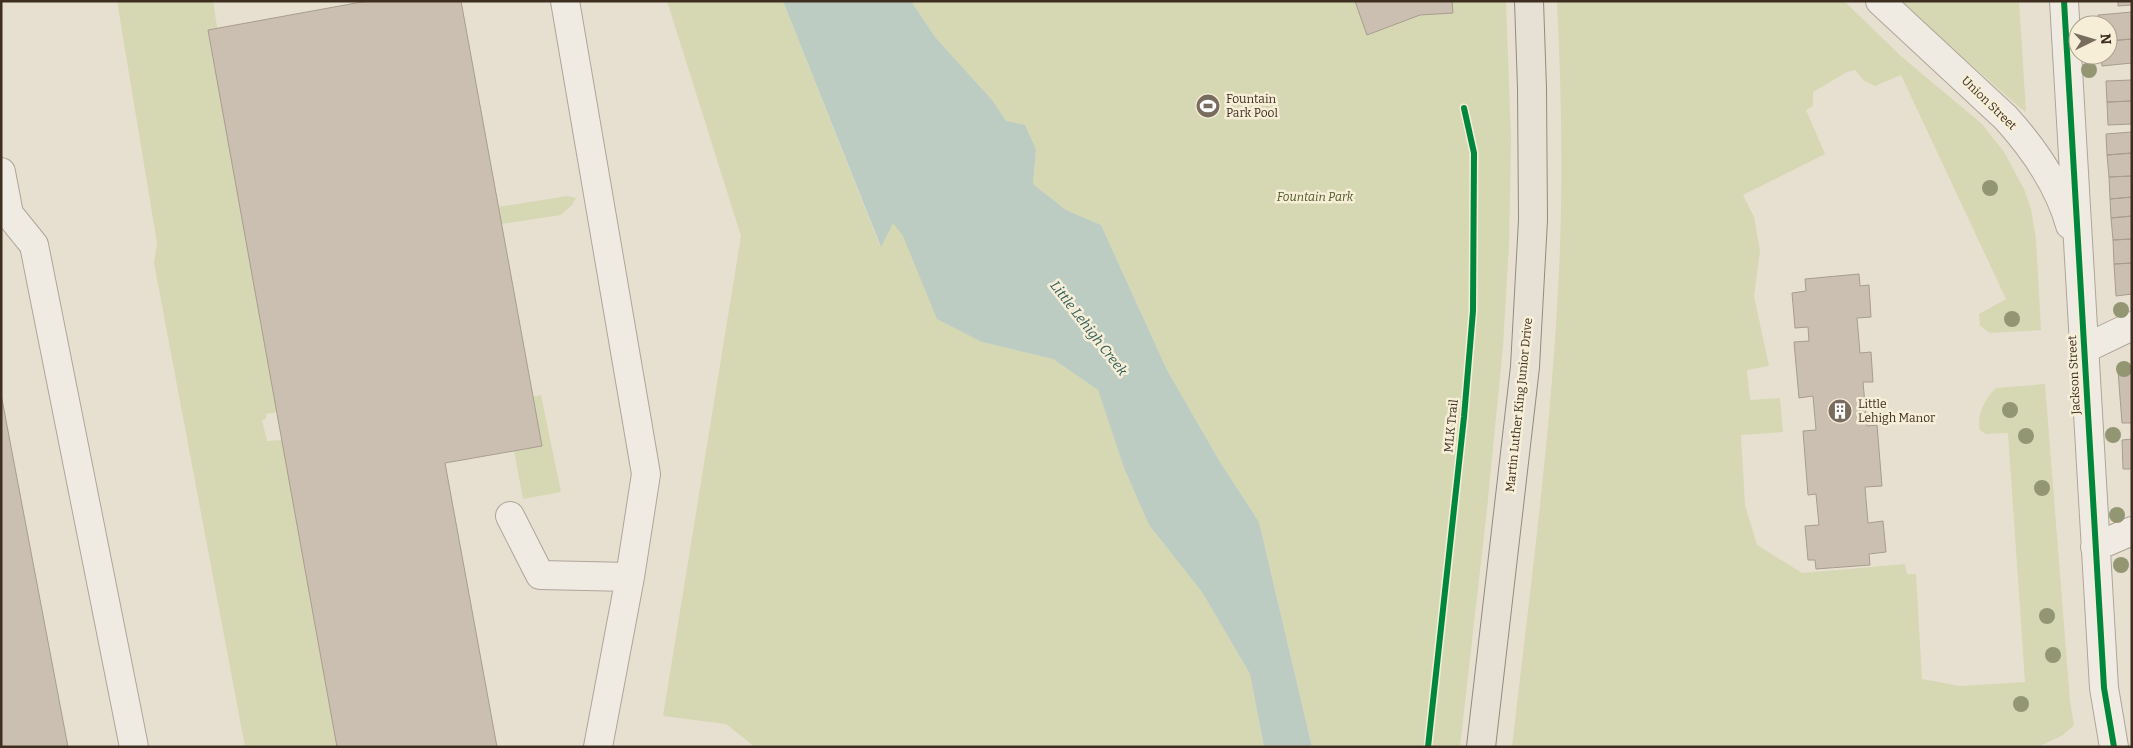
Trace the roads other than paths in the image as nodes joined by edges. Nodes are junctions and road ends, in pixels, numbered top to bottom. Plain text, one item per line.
1 (565, 1) edge
2 (1529, 1) edge
3 (1880, 1) edge
4 (2064, 1) edge
5 (1, 172) edge
6 (2078, 255) junction
7 (2132, 326) edge
8 (2084, 349) junction
9 (510, 516) dead end
10 (2132, 531) edge
11 (2095, 547) junction
12 (630, 577) junction
13 (134, 747) edge
14 (598, 747) edge
15 (1481, 747) edge
16 (2114, 747) edge

1 - 12 street
2 - 15 main road, Martin Luther King Junior Drive
3 - 6 street, Union Street
4 - 6 street, Jackson Street
5 - 13 street
6 - 8 street, Jackson Street
7 - 8 street
8 - 11 street, Jackson Street
9 - 12 street
10 - 11 street
11 - 16 street, Jackson Street
12 - 14 street

